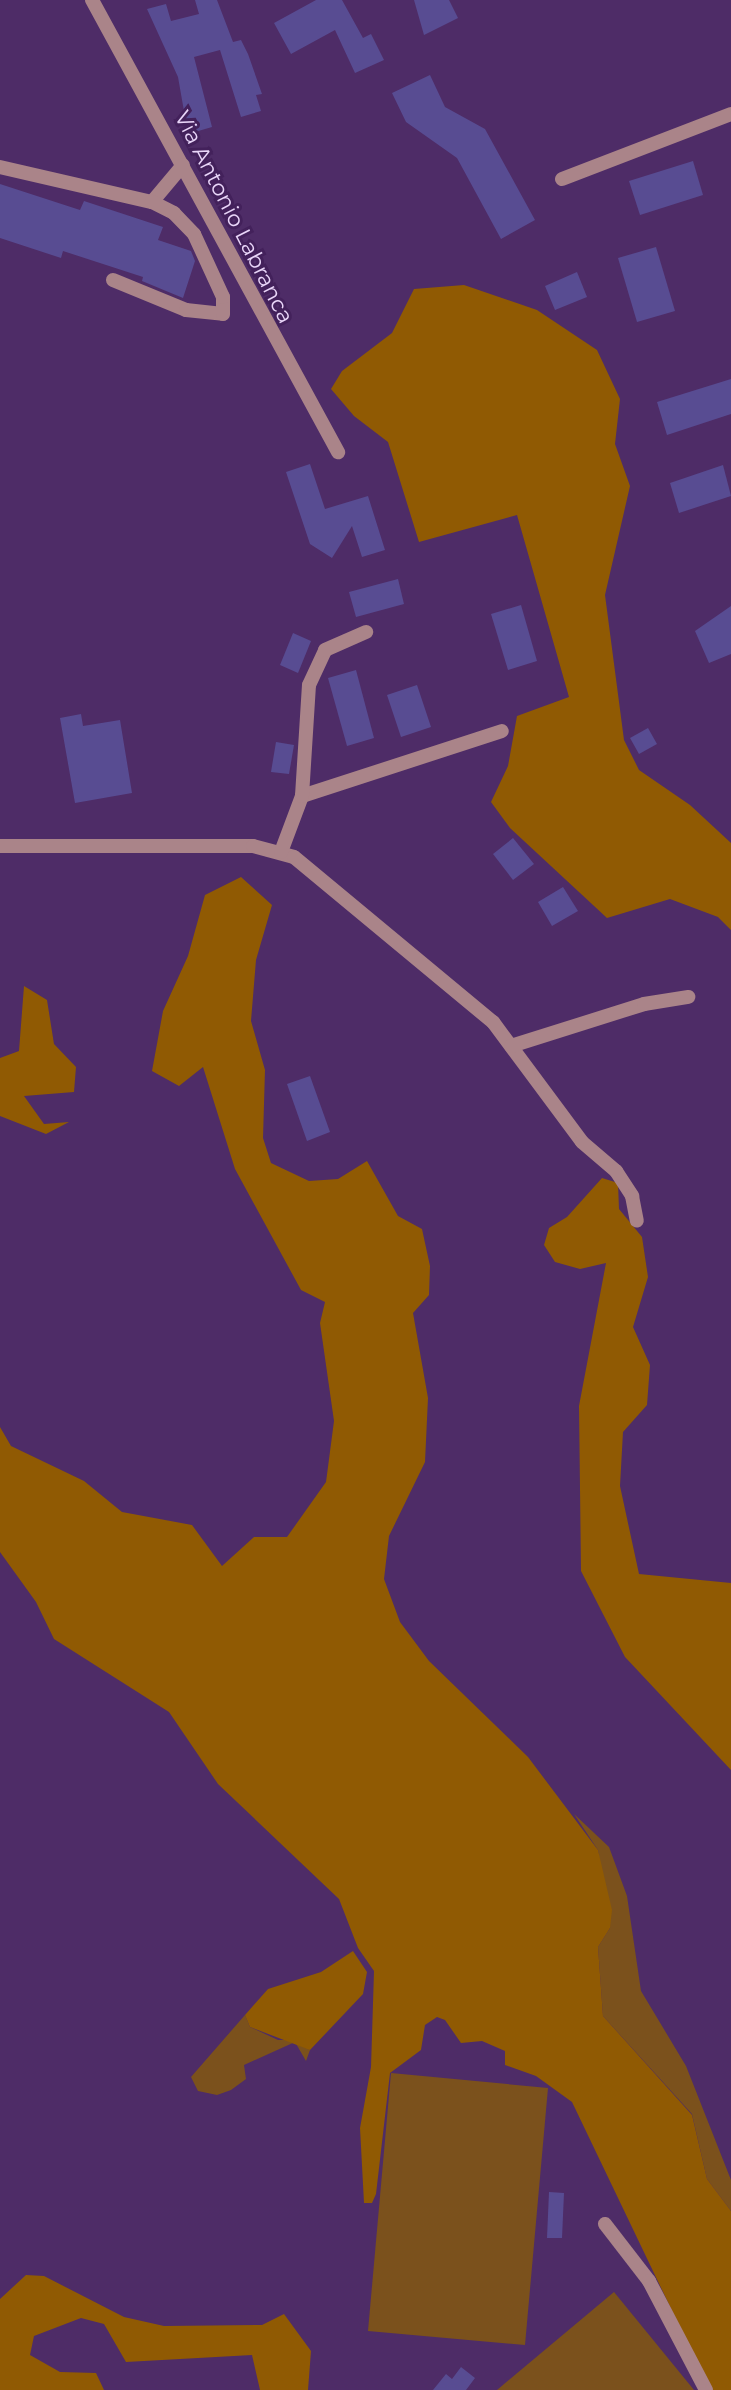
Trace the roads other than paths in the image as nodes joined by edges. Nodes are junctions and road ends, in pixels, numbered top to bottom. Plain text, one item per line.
1 (92, 0) edge
2 (731, 114) edge
3 (183, 165) junction
4 (0, 167) edge
5 (562, 179) dead end
6 (152, 202) junction
7 (113, 280) dead end
8 (338, 452) dead end
9 (366, 632) dead end
10 (502, 731) dead end
11 (302, 796) junction
12 (0, 846) edge
13 (281, 852) junction
14 (688, 997) dead end
15 (511, 1046) junction
16 (637, 1221) dead end
17 (605, 2224) dead end
18 (706, 2390) edge

1 - 3 street, Via Antonio Labranca
2 - 5 street
3 - 6 street
3 - 8 street, Via Antonio Labranca
4 - 6 street
6 - 7 street
9 - 11 street
10 - 11 street
11 - 13 street
12 - 13 street
13 - 15 street
14 - 15 street
15 - 16 street
17 - 18 street

